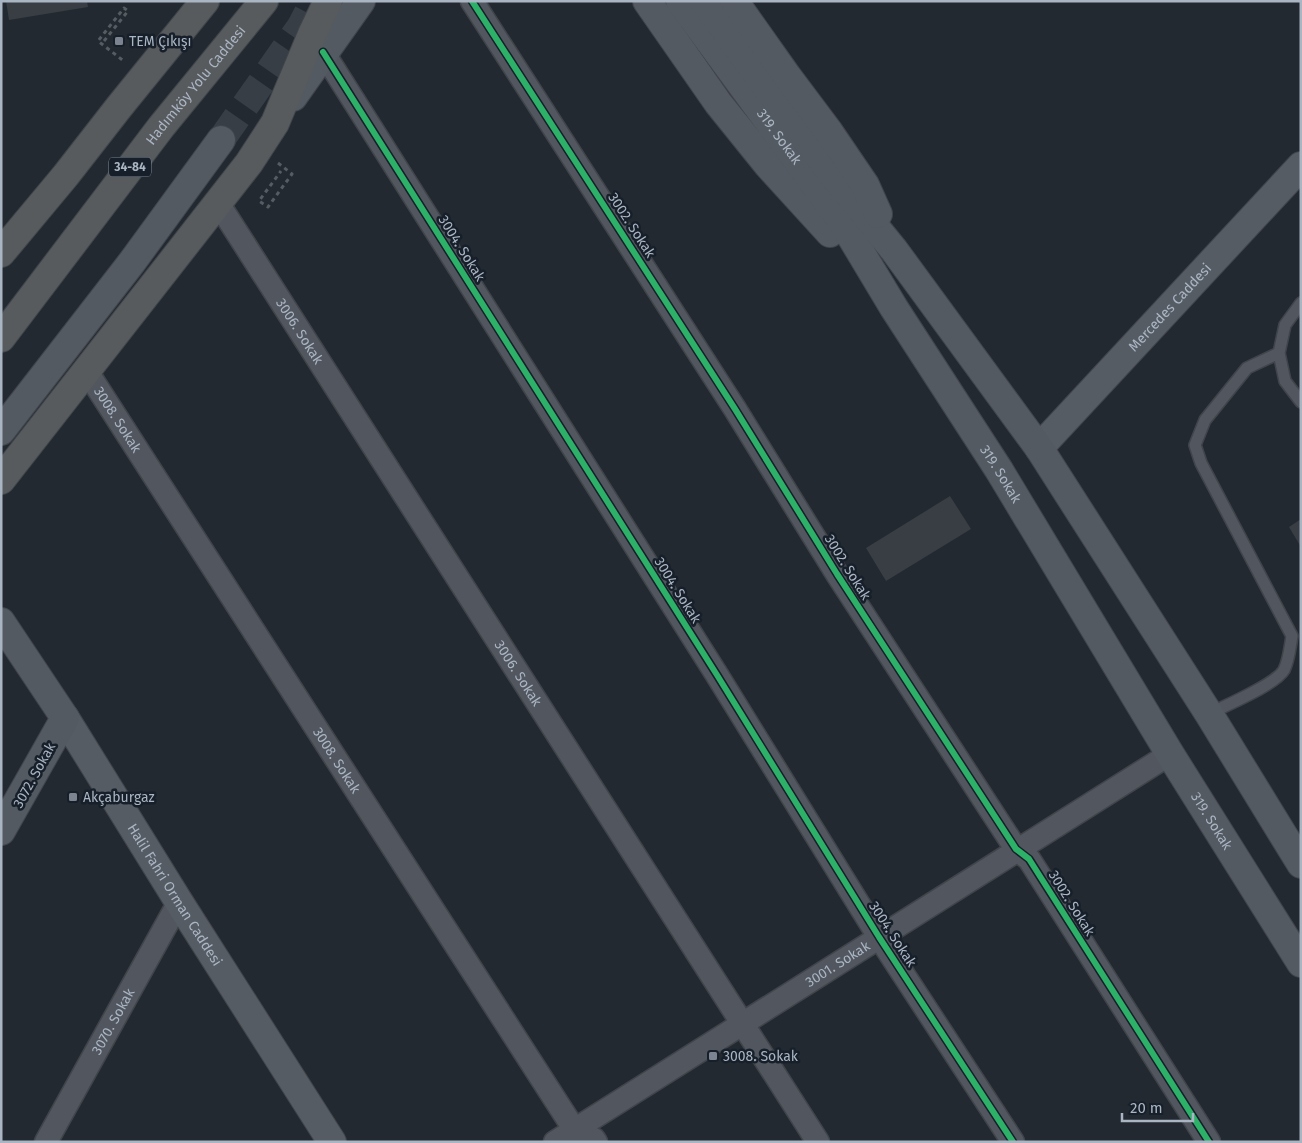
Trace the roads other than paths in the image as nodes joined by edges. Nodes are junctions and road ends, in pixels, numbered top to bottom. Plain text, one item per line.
1 (189, 1) edge
2 (204, 1) edge
3 (264, 1) edge
4 (328, 1) edge
5 (361, 1) edge
6 (472, 1) edge
7 (646, 1) edge
8 (680, 1) edge
9 (704, 1) edge
10 (734, 1) edge
11 (174, 39) junction
12 (323, 52) junction
13 (275, 123) junction
14 (221, 140) tunnel mouth
15 (1301, 166) edge
16 (66, 175) junction
17 (218, 203) junction
18 (1, 226) edge
19 (894, 250) junction
20 (1, 253) edge
21 (1301, 303) edge
22 (894, 308) junction
23 (1, 338) edge
24 (1278, 353) junction
25 (86, 370) junction
26 (1301, 402) edge
27 (1, 431) edge
28 (1039, 448) junction
29 (1, 480) edge
30 (1, 622) edge
31 (1209, 714) junction
32 (66, 718) junction
33 (1170, 754) junction
34 (1, 831) edge
35 (1016, 849) junction
36 (1301, 864) edge
37 (179, 902) junction
38 (879, 937) junction
39 (1301, 963) edge
40 (741, 1024) junction
41 (574, 1129) junction
42 (46, 1142) edge
43 (332, 1142) edge
44 (555, 1142) edge
45 (596, 1142) edge
46 (818, 1142) edge
47 (1013, 1142) edge
48 (1209, 1142) edge

1 - 11 main road
2 - 11 highway
3 - 23 highway, Hadımköy Yolu Caddesi / 34-84
4 - 13 highway
5 - 12 main road
6 - 35 street, 3002. Sokak
7 - 22 main road
8 - 22 main road, 319. Sokak
9 - 19 main road, 319. Sokak
10 - 19 main road
11 - 16 highway
12 - 13 main road
12 - 38 street, 3004. Sokak
13 - 17 highway
14 - 27 main road
15 - 28 main road, Mercedes Caddesi
16 - 18 highway
16 - 20 highway
17 - 25 highway
17 - 40 street, 3006. Sokak
19 - 28 main road, 319. Sokak
21 - 24 lane
22 - 33 main road, 319. Sokak
24 - 26 lane
24 - 31 lane
25 - 29 highway
25 - 41 street, 3008. Sokak
28 - 31 main road, 319. Sokak
30 - 32 main road, Halil Fahri Orman Caddesi
31 - 36 main road, 319. Sokak
32 - 34 main road, 3072. Sokak
32 - 37 main road, Halil Fahri Orman Caddesi
33 - 35 street, 3001. Sokak
33 - 39 main road, 319. Sokak
35 - 38 street, 3001. Sokak
35 - 48 street, 3002. Sokak
37 - 42 street, 3070. Sokak
37 - 43 main road, Halil Fahri Orman Caddesi
38 - 40 street, 3001. Sokak
38 - 47 street, 3004. Sokak
40 - 41 street, 3001. Sokak
40 - 46 street, 3006. Sokak
41 - 44 street, 3001. Sokak
41 - 45 street, 3008. Sokak

